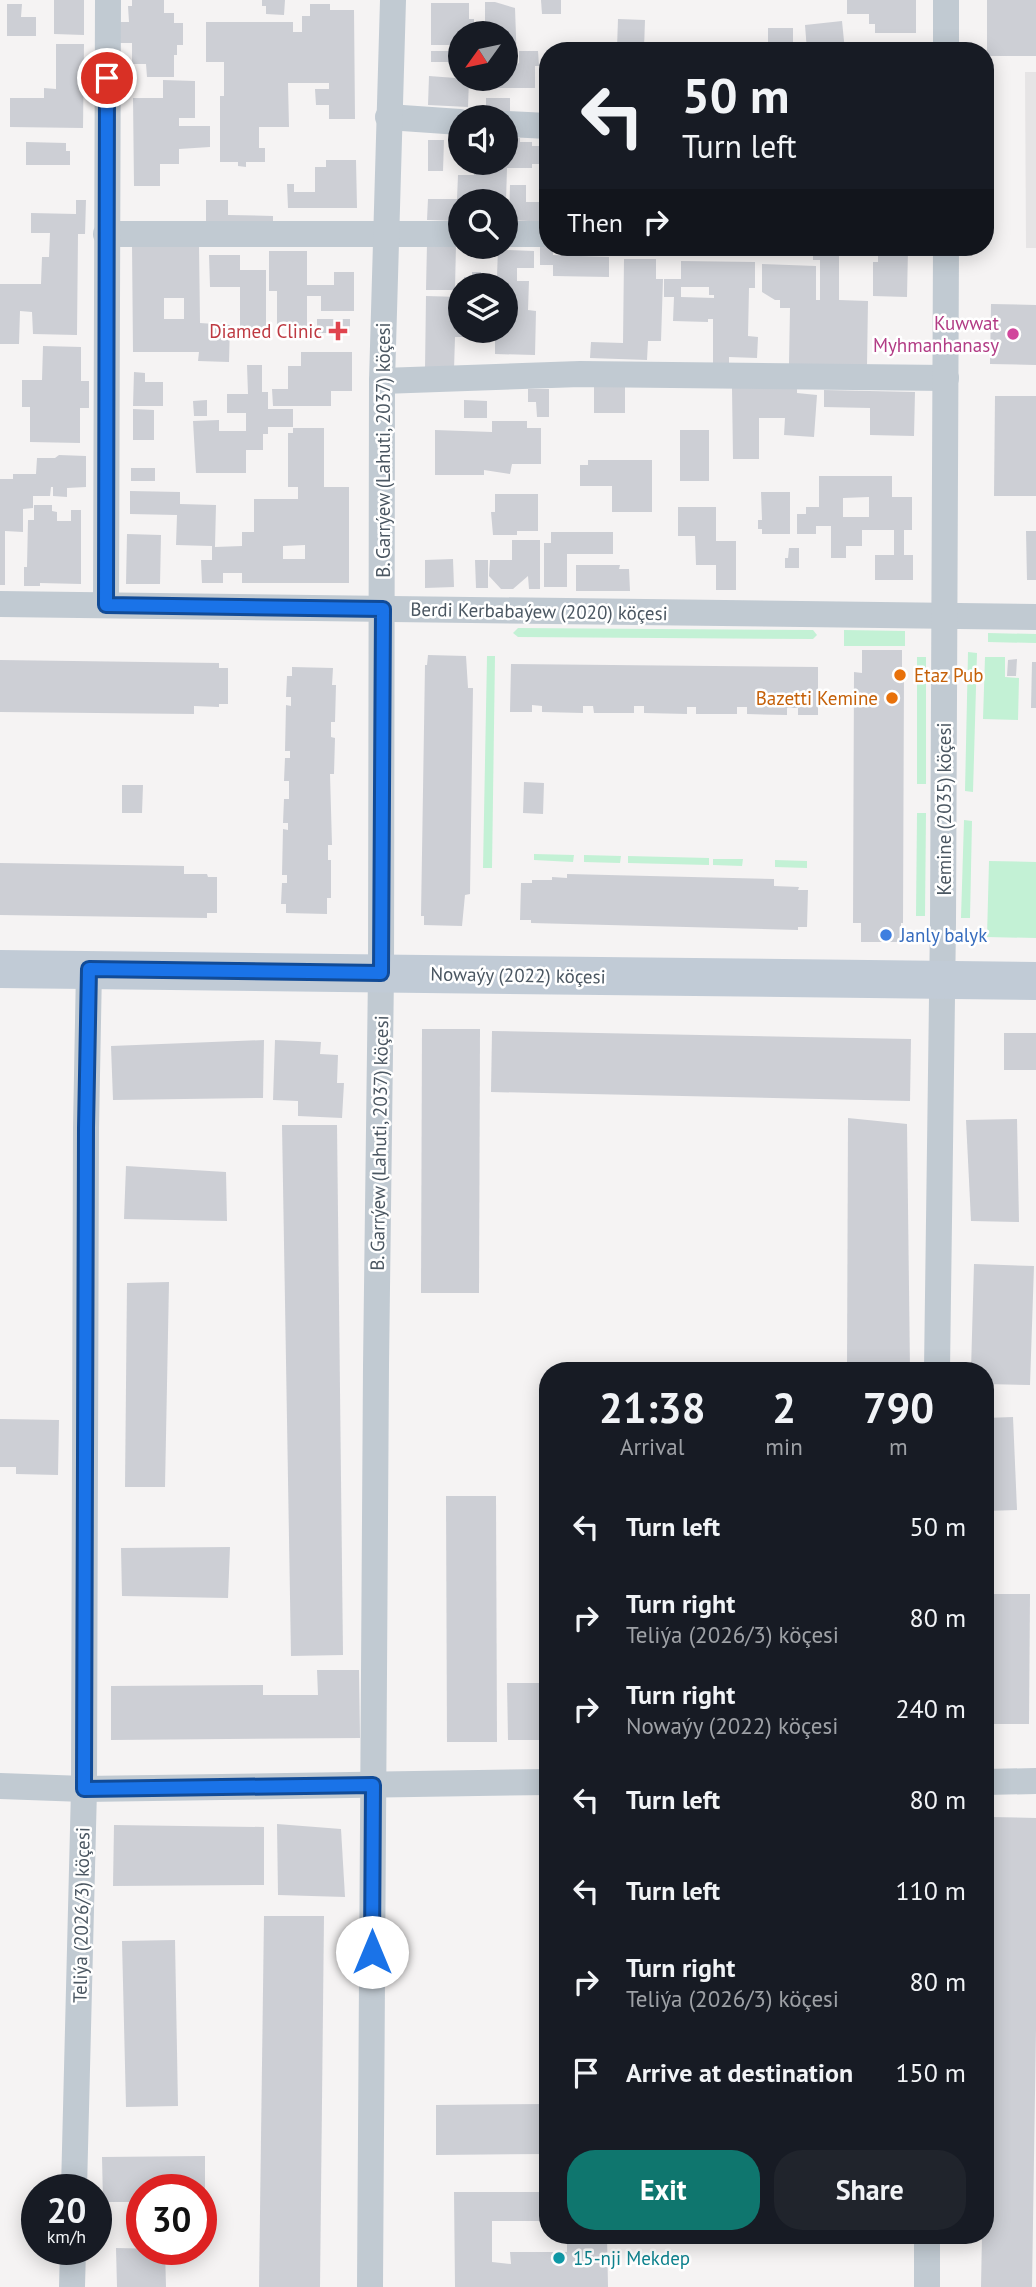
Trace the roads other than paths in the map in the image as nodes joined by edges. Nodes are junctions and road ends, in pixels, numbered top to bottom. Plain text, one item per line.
1 (108, 0) edge
2 (393, 0) edge
3 (946, 0) edge
4 (946, 42) edge
5 (388, 117) junction
6 (448, 121) edge
7 (518, 125) edge
8 (539, 126) edge
9 (387, 233) junction
10 (448, 233) edge
11 (106, 234) junction
12 (518, 234) edge
13 (539, 234) edge
14 (946, 256) edge
15 (946, 378) junction
16 (382, 381) junction
17 (0, 604) edge
18 (106, 605) junction
19 (383, 609) junction
20 (945, 617) junction
21 (1036, 617) edge
22 (0, 969) edge
23 (89, 969) junction
24 (381, 973) junction
25 (942, 981) junction
26 (1036, 981) edge
27 (937, 1362) edge
28 (1036, 1781) edge
29 (539, 1782) edge
30 (994, 1782) edge
31 (373, 1785) junction
32 (0, 1786) edge
33 (84, 1789) junction
34 (74, 2174) edge
35 (927, 2244) edge
36 (73, 2265) edge
37 (72, 2287) edge
38 (370, 2287) edge
39 (927, 2287) edge

1 - 11 street
2 - 5 street, B. Garrýew (Lahuti, 2037) köçesi
3 - 4 street
5 - 6 street
5 - 9 street, B. Garrýew (Lahuti, 2037) köçesi
7 - 8 street
9 - 10 street
9 - 11 street
9 - 16 street, B. Garrýew (Lahuti, 2037) köçesi
11 - 18 street
12 - 13 street
14 - 15 street, Kemine (2035) köçesi
15 - 16 street
15 - 20 street, Kemine (2035) köçesi
16 - 19 street, B. Garrýew (Lahuti, 2037) köçesi
17 - 18 street, Berdi Kerbabaýew (2020) köçesi
18 - 19 street, Berdi Kerbabaýew (2020) köçesi
19 - 20 street, Berdi Kerbabaýew (2020) köçesi
19 - 24 street, B. Garrýew (Lahuti, 2037) köçesi
20 - 21 street, Berdi Kerbabaýew (2020) köçesi
20 - 25 street, Kemine (2035) köçesi
22 - 23 street, Nowaýy (2022) köçesi
23 - 24 street, Nowaýy (2022) köçesi
23 - 33 street, Teliýa (2026/3) köçesi
24 - 25 street, Nowaýy (2022) köçesi
24 - 31 street, B. Garrýew (Lahuti, 2037) köçesi
25 - 26 street, Nowaýy (2022) köçesi
25 - 27 street, Kemine (2035) köçesi
28 - 30 street
29 - 31 street
31 - 33 street
31 - 38 street, B. Garrýew (Lahuti, 2037) köçesi
32 - 33 street
33 - 34 street, Teliýa (2026/3) köçesi
35 - 39 street
36 - 37 street

